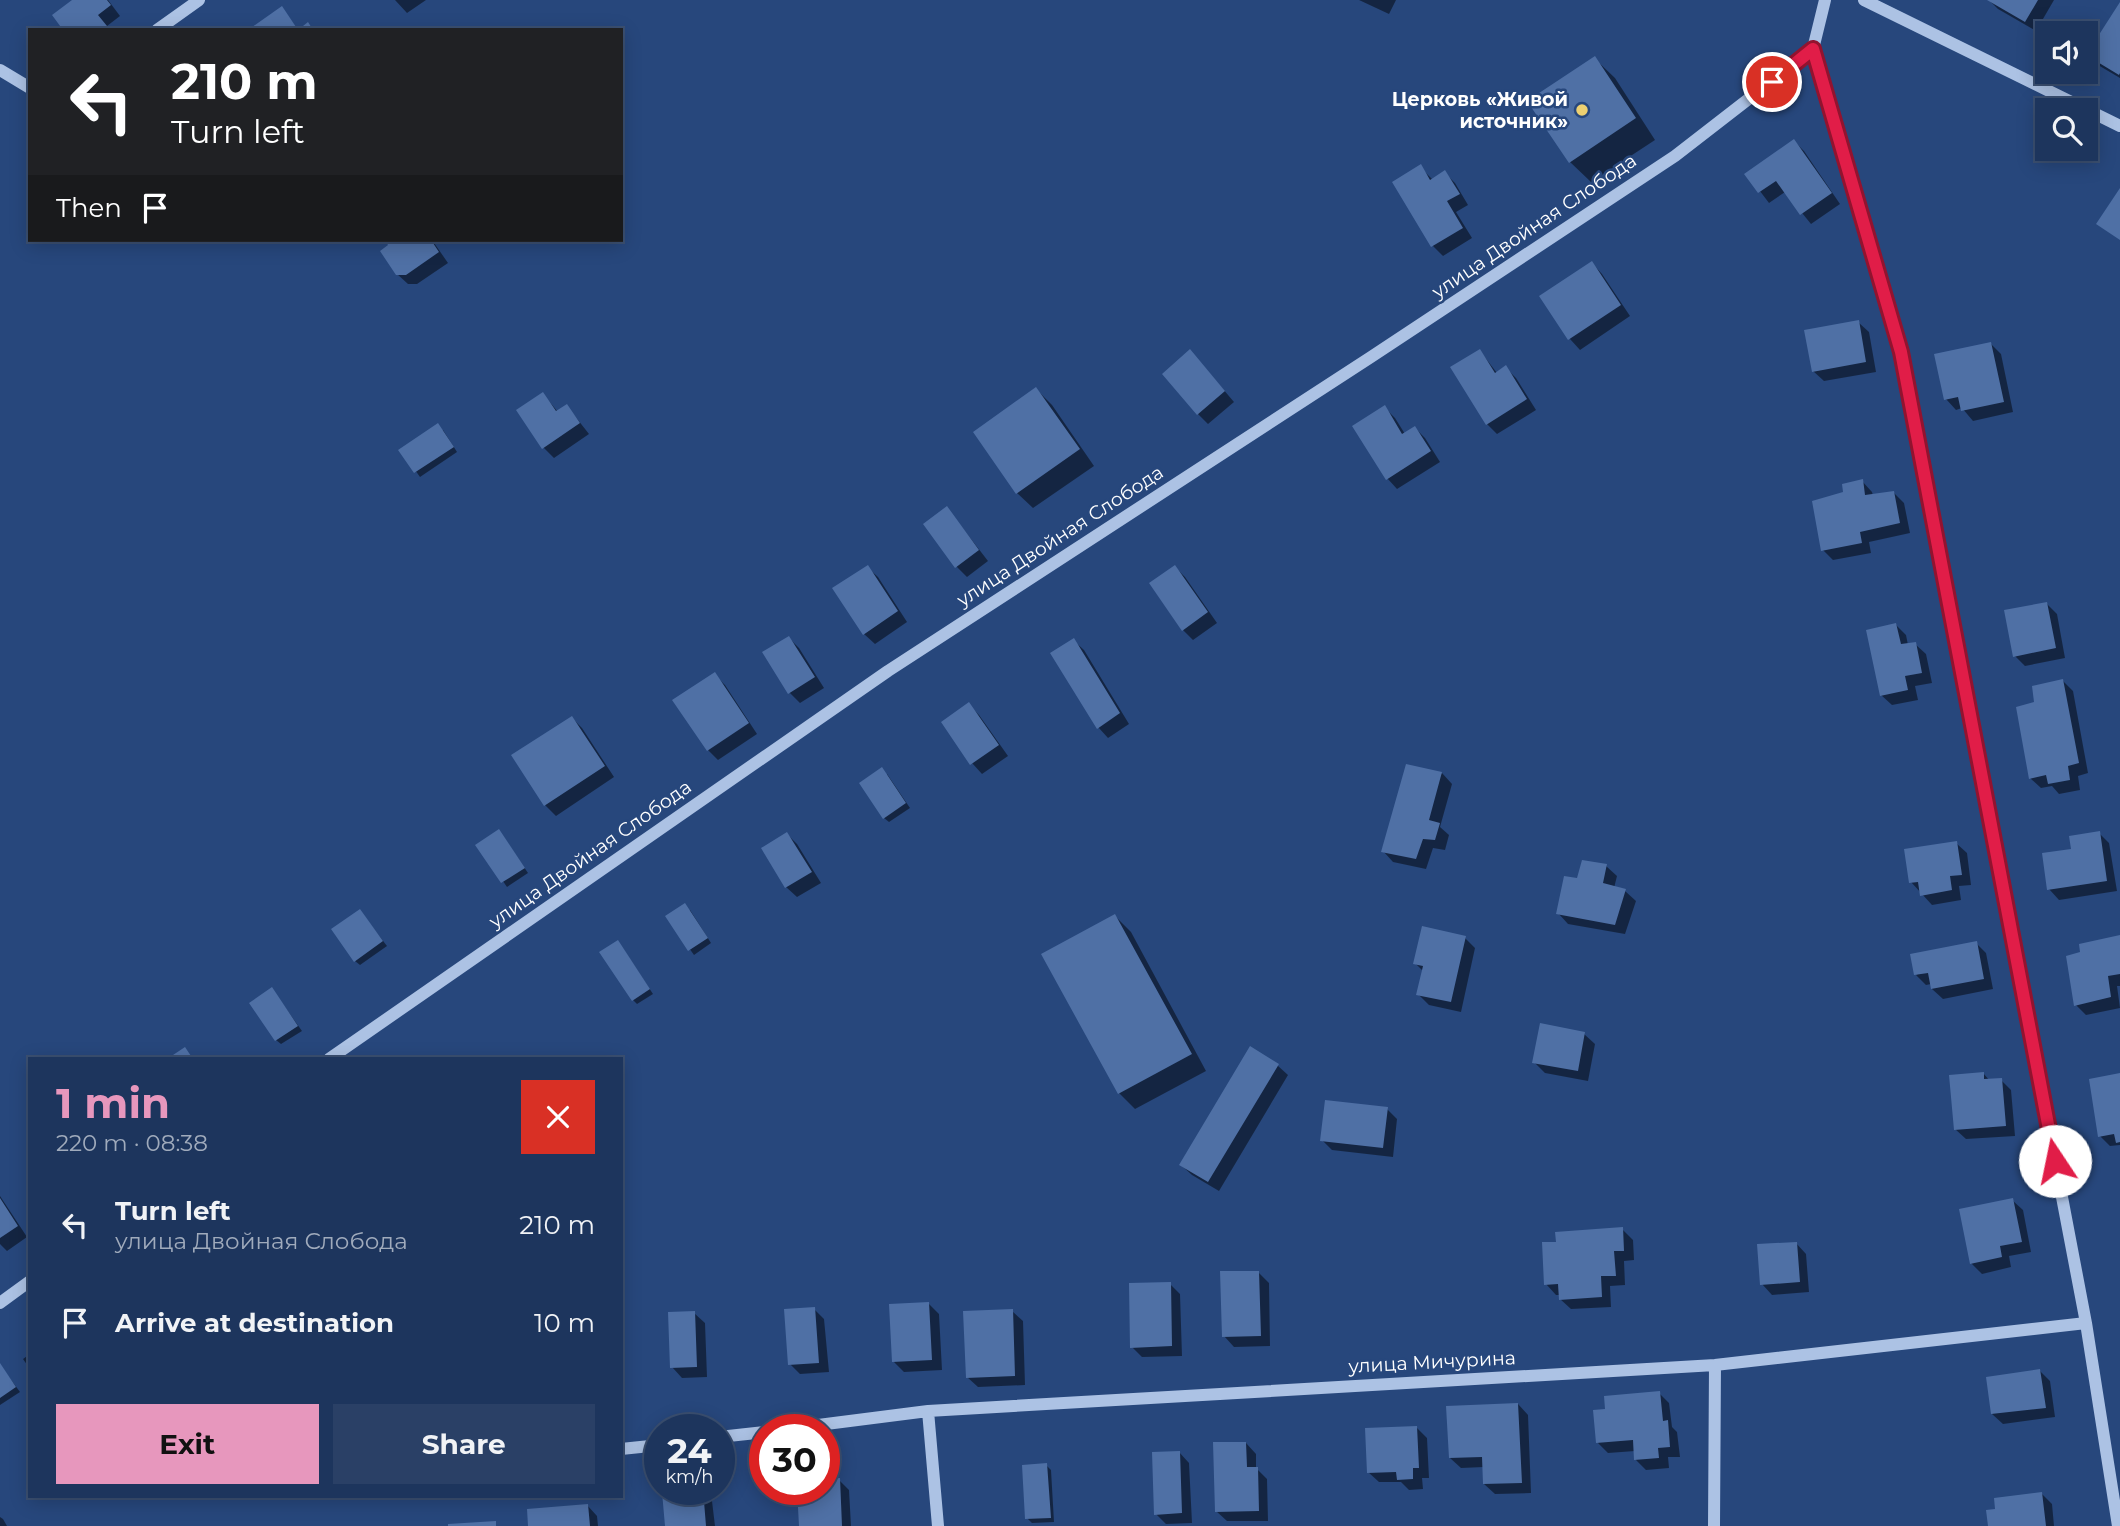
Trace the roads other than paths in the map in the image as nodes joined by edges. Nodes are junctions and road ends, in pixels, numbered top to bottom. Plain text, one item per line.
1 (199, 0) edge
2 (1825, 0) edge
3 (1864, 0) edge
4 (160, 28) edge
5 (1813, 49) junction
6 (0, 70) edge
7 (28, 87) edge
8 (2120, 126) edge
9 (332, 1057) edge
10 (28, 1282) edge
11 (0, 1303) edge
12 (2086, 1323) junction
13 (1715, 1365) junction
14 (928, 1411) junction
15 (840, 1422) edge
16 (644, 1447) edge
17 (623, 1450) edge
18 (938, 1526) edge
19 (1714, 1526) edge
20 (2118, 1526) edge

1 - 4 street
2 - 5 street
3 - 8 street
5 - 9 street, улица Двойная Слобода
5 - 12 street
6 - 7 street
10 - 11 street
12 - 13 street, улица Мичурина
12 - 20 street
13 - 14 street, улица Мичурина
13 - 19 street
14 - 15 street, улица Мичурина
14 - 18 street
16 - 17 street

